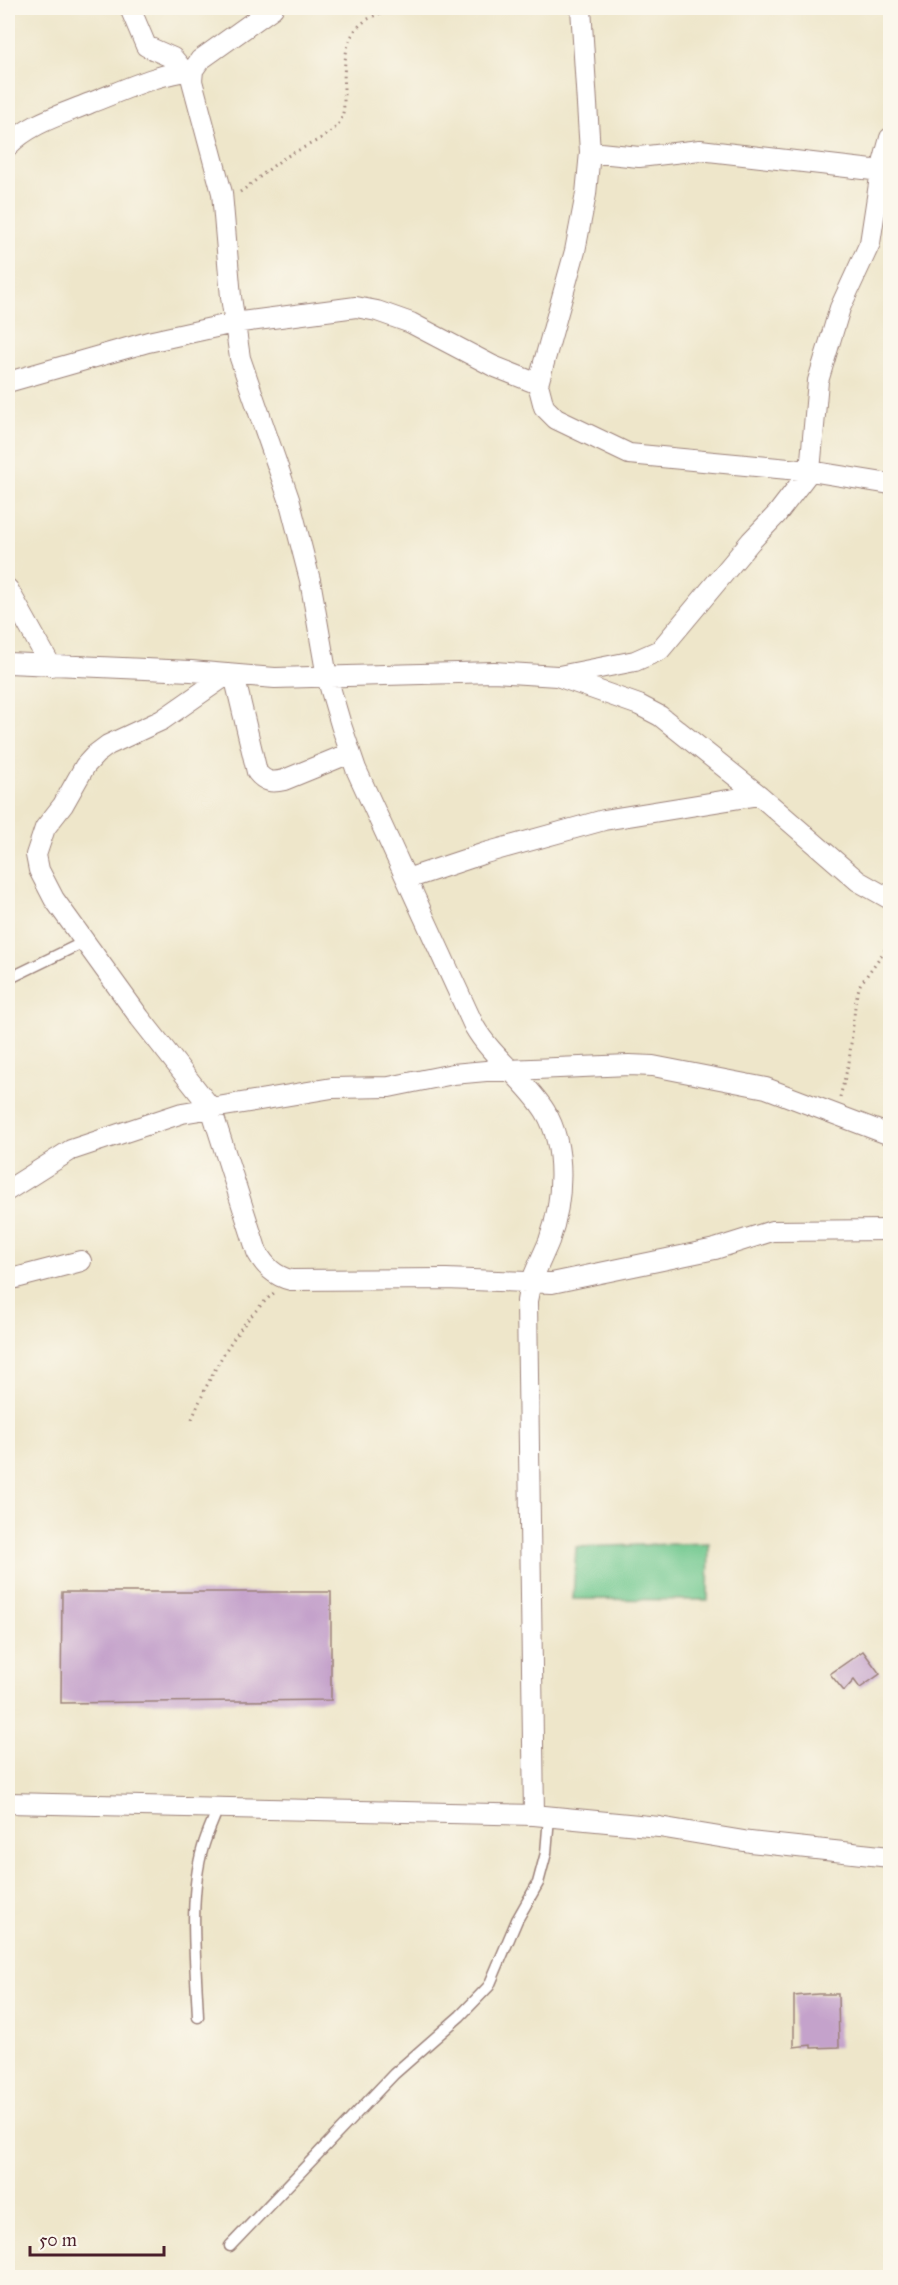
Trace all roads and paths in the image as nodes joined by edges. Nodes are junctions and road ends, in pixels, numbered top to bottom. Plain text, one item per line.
1 (130, 8) edge
2 (273, 8) edge
3 (398, 8) edge
4 (581, 8) edge
5 (188, 71) junction
6 (891, 138) edge
7 (8, 146) edge
8 (590, 152) junction
9 (881, 171) junction
10 (223, 204) junction
11 (234, 323) junction
12 (8, 382) edge
13 (538, 384) junction
14 (810, 471) junction
15 (891, 484) edge
16 (8, 589) edge
17 (8, 663) edge
18 (51, 666) junction
19 (231, 675) junction
20 (557, 676) junction
21 (327, 677) junction
22 (350, 753) junction
23 (759, 795) junction
24 (407, 879) junction
25 (891, 899) edge
26 (84, 942) junction
27 (891, 943) edge
28 (8, 979) edge
29 (510, 1071) junction
30 (211, 1108) junction
31 (831, 1114) junction
32 (891, 1135) edge
33 (8, 1190) edge
34 (891, 1230) edge
35 (81, 1261) dead end
36 (8, 1280) edge
37 (291, 1281) junction
38 (530, 1283) junction
39 (192, 1419) dead end
40 (8, 1803) edge
41 (218, 1808) junction
42 (541, 1816) junction
43 (891, 1857) edge
44 (198, 2017) dead end
45 (230, 2246) dead end

1 - 5 street
2 - 5 street
3 - 10 path
4 - 8 street
5 - 7 street
5 - 10 street
6 - 9 street
8 - 9 street
8 - 13 street
9 - 14 street
10 - 11 street
11 - 12 street
11 - 13 street
11 - 21 street
13 - 14 street
14 - 15 street
14 - 20 street
16 - 18 street
17 - 18 street
18 - 19 street
19 - 21 street
19 - 22 street
19 - 26 street
20 - 21 street
20 - 23 street
21 - 22 street
22 - 24 street
23 - 24 street
23 - 25 street
24 - 29 street
26 - 28 lane
26 - 30 street
27 - 31 path
29 - 30 street
29 - 31 street
29 - 38 street
30 - 33 street
30 - 37 street
31 - 32 street
34 - 38 street
35 - 36 street
37 - 38 street
37 - 39 path
38 - 42 street
40 - 41 street
41 - 42 street
41 - 44 lane
42 - 43 street
42 - 45 lane

